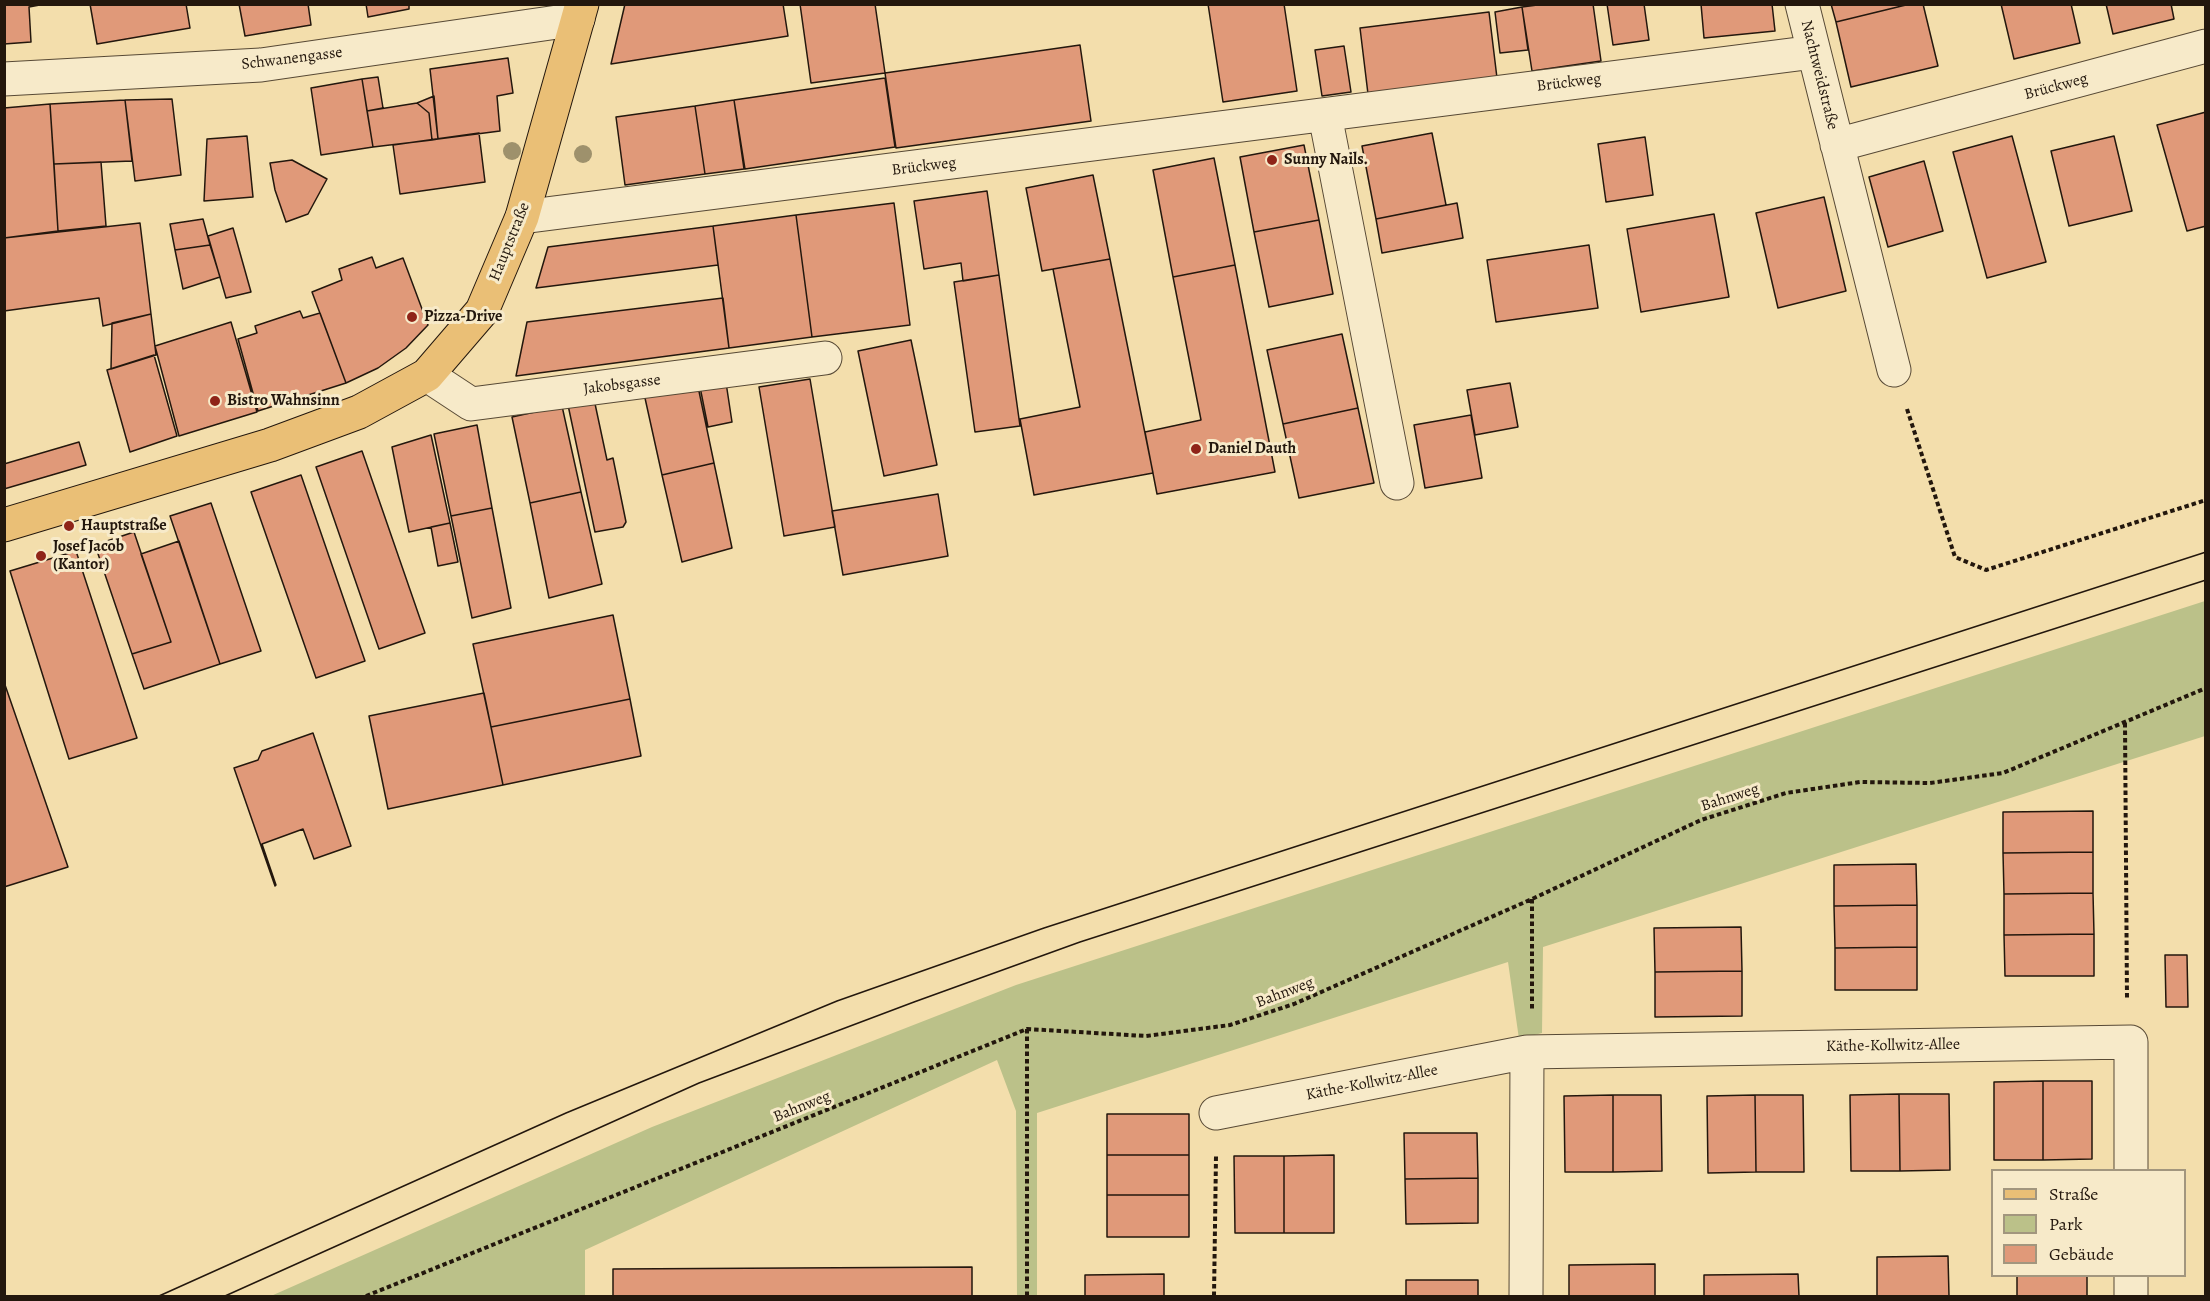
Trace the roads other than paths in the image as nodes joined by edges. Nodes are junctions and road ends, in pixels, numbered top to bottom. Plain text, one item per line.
1 (1802, 4) edge
2 (580, 12) edge
3 (2205, 46) edge
4 (1814, 52) junction
5 (4, 79) edge
6 (1325, 115) junction
7 (1837, 146) junction
8 (522, 217) junction
9 (825, 358) dead end
10 (1894, 369) road end
11 (427, 375) junction
12 (1397, 483) dead end
13 (4, 525) edge
14 (1527, 1052) junction
15 (1216, 1113) road end
16 (2131, 1169) edge
17 (2131, 1277) edge
18 (1526, 1296) edge
19 (2131, 1296) edge

1 - 4 street, Nachtweidstraße
2 - 5 street, Schwanengasse
2 - 8 main road, Hauptstraße
3 - 7 street, Brückweg
4 - 6 street, Brückweg
4 - 7 street, Nachtweidstraße
6 - 8 street, Brückweg
6 - 12 street
7 - 10 street, Nachtweidstraße
8 - 11 main road, Hauptstraße
9 - 11 street, Jakobsgasse
11 - 13 main road, Hauptstraße
14 - 15 street, Käthe-Kollwitz-Allee
14 - 16 street, Käthe-Kollwitz-Allee
14 - 18 street
17 - 19 street

